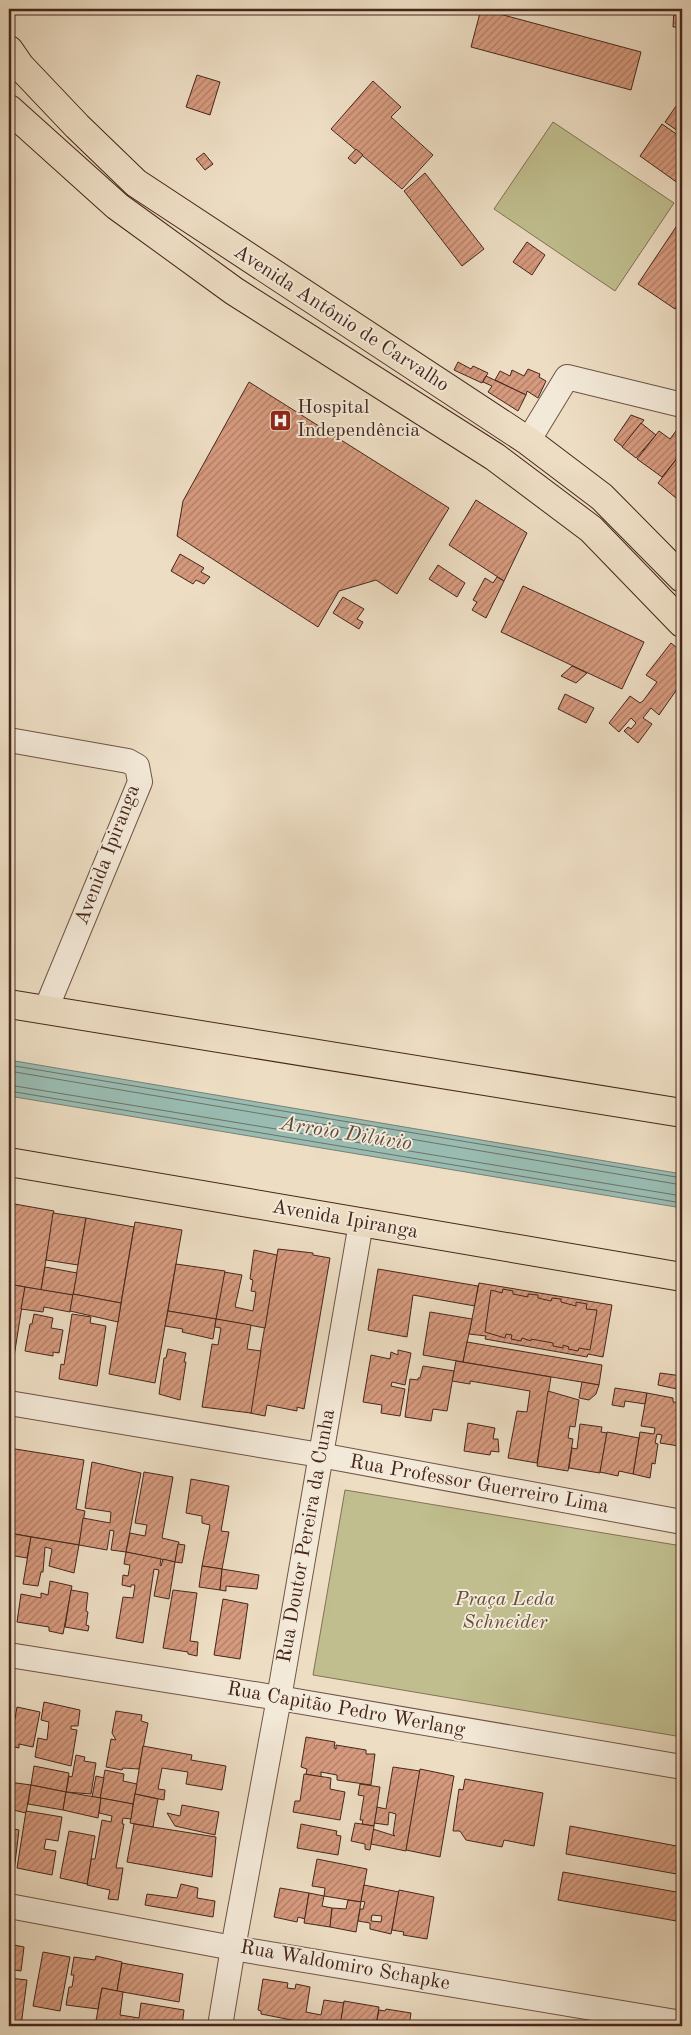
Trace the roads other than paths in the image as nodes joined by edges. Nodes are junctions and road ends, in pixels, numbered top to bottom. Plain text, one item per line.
1 (13, 59) edge
2 (9, 109) edge
3 (682, 405) edge
4 (528, 440) junction
5 (682, 578) edge
6 (682, 623) edge
7 (9, 740) edge
8 (9, 1004) edge
9 (46, 1009) junction
10 (682, 1113) edge
11 (9, 1162) edge
12 (361, 1223) junction
13 (682, 1277) edge
14 (9, 1403) edge
15 (320, 1456) junction
16 (682, 1522) edge
17 (9, 1656) edge
18 (279, 1698) junction
19 (682, 1767) edge
20 (9, 1906) edge
21 (233, 1948) junction
22 (682, 2023) edge
23 (220, 2026) edge

1 - 4 main road, Avenida Antônio de Carvalho
2 - 6 main road, Avenida Antônio de Carvalho
3 - 4 street
4 - 5 main road, Avenida Antônio de Carvalho
7 - 9 street, Avenida Ipiranga
8 - 9 main road
9 - 10 main road
11 - 12 main road, Avenida Ipiranga
12 - 13 main road, Avenida Ipiranga
12 - 15 street, Rua Doutor Pereira da Cunha
14 - 15 street, Rua Professor Guerreiro Lima
15 - 16 street, Rua Professor Guerreiro Lima
15 - 18 street, Rua Doutor Pereira da Cunha
17 - 18 street, Rua Capitão Pedro Werlang
18 - 19 street, Rua Capitão Pedro Werlang
18 - 21 street, Rua Doutor Pereira da Cunha
20 - 21 street, Rua Waldomiro Schapke
21 - 22 street, Rua Waldomiro Schapke
21 - 23 street, Rua Doutor Pereira da Cunha

